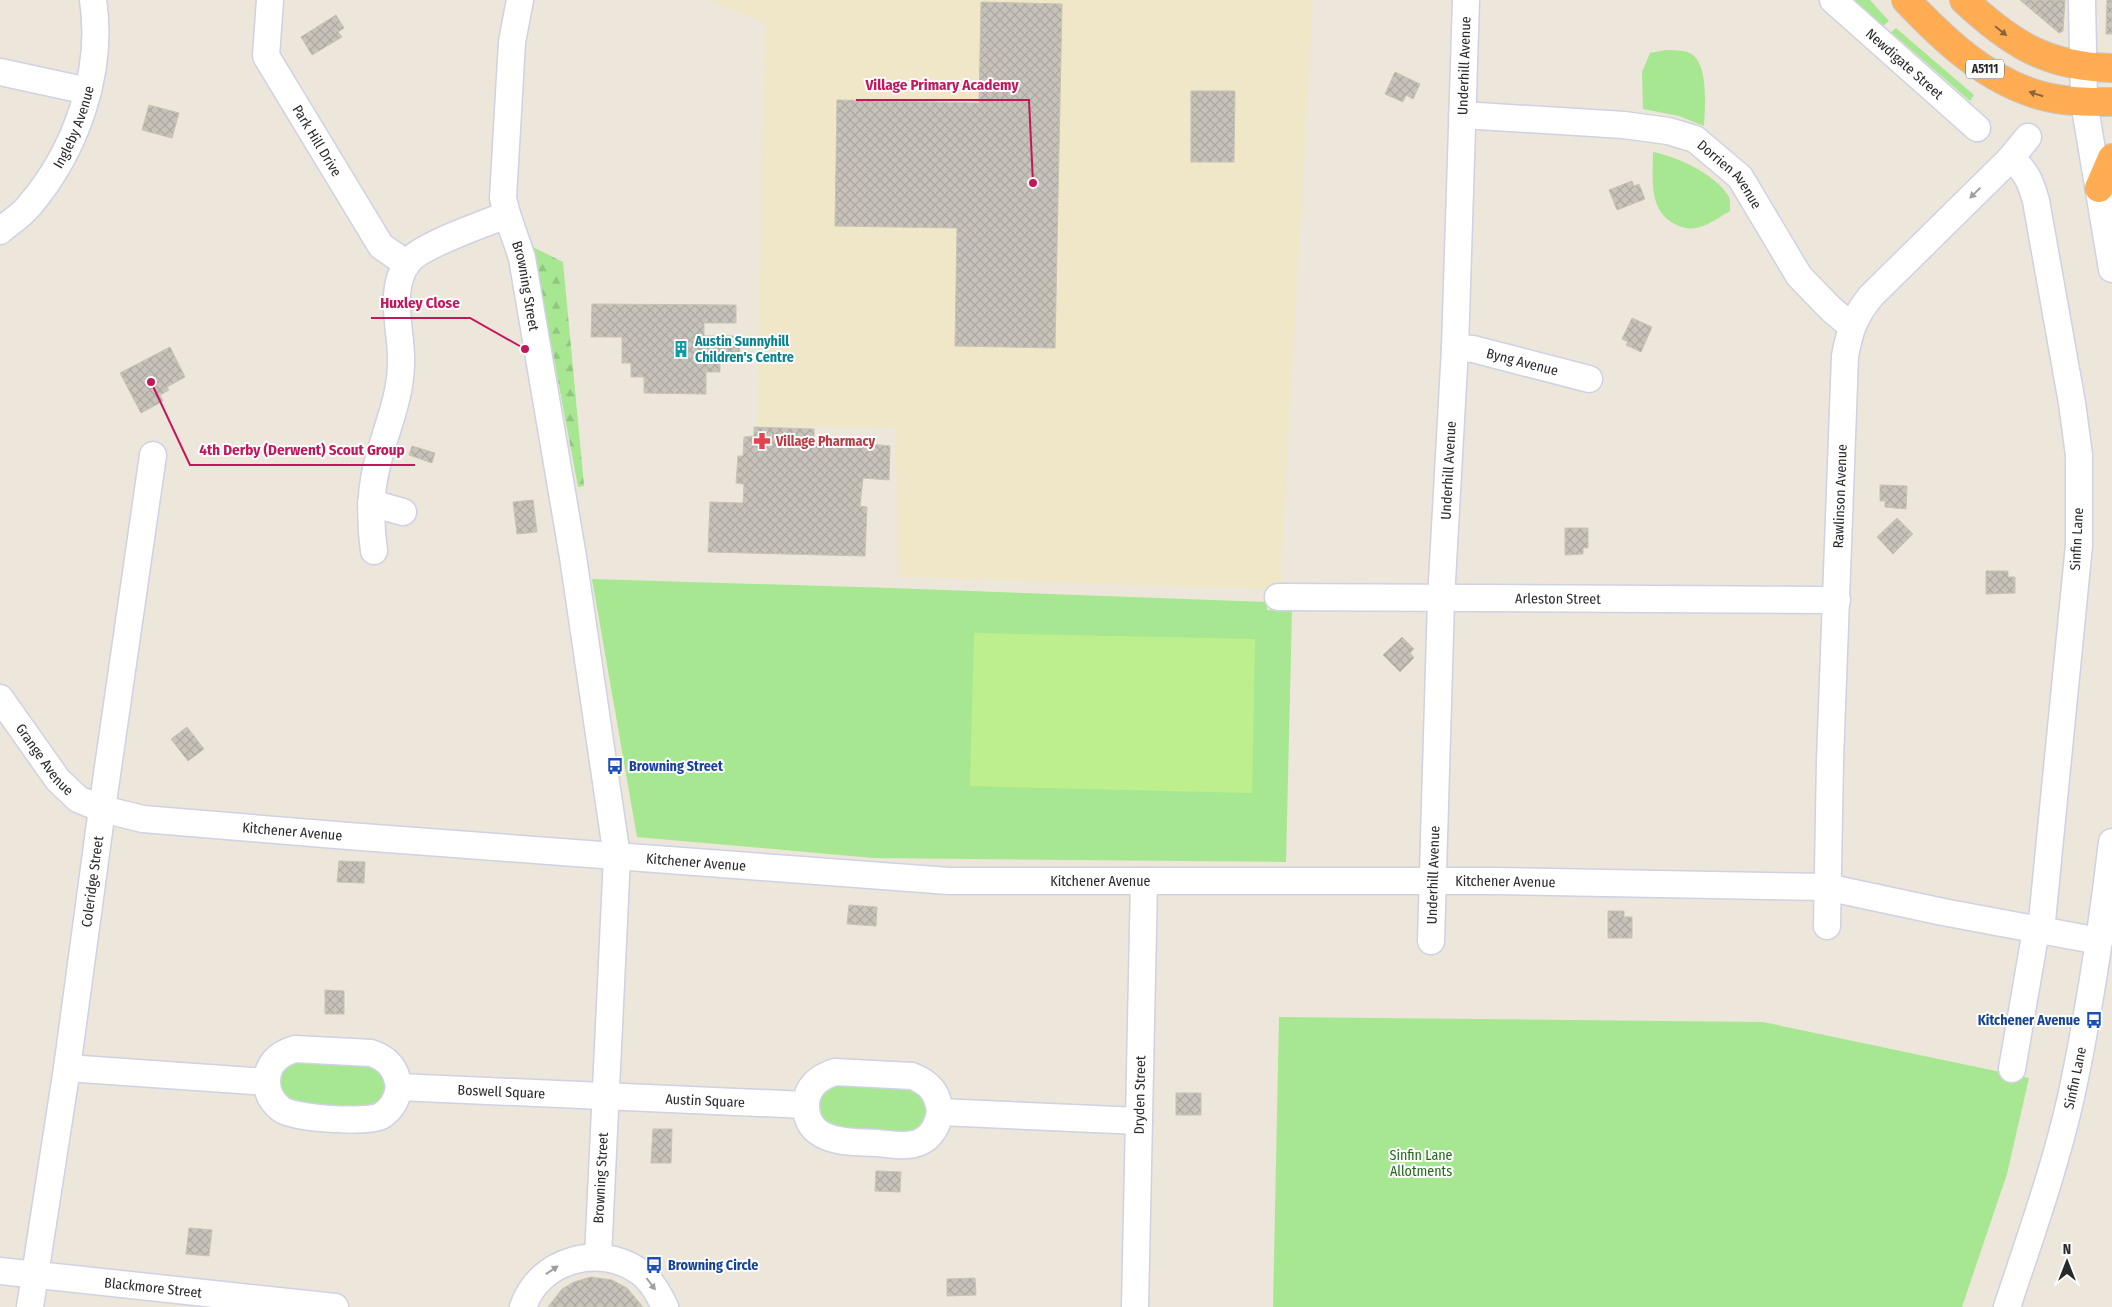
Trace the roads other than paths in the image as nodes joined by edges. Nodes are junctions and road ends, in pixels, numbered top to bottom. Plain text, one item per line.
1 (93, 0) edge
2 (270, 0) edge
3 (520, 0) edge
4 (1466, 0) edge
5 (1833, 0) edge
6 (1906, 0) edge
7 (1964, 0) edge
8 (2082, 0) edge
9 (2083, 66) junction
10 (2112, 68) edge
11 (0, 72) edge
12 (88, 91) junction
13 (2084, 102) junction
14 (2112, 102) edge
15 (1462, 115) junction
16 (1977, 128) dead end
17 (2028, 137) dead end
18 (2112, 158) edge
19 (2010, 159) junction
20 (2099, 188) junction
21 (506, 215) junction
22 (0, 231) edge
23 (407, 264) junction
24 (2112, 269) edge
25 (1851, 326) junction
26 (1455, 348) junction
27 (1589, 379) dead end
28 (153, 455) dead end
29 (371, 503) junction
30 (403, 512) dead end
31 (374, 551) dead end
32 (1278, 598) dead end
33 (1441, 599) junction
34 (1837, 600) junction
35 (0, 698) edge
36 (102, 809) junction
37 (2112, 842) edge
38 (618, 857) junction
39 (1144, 881) junction
40 (1432, 881) junction
41 (1826, 887) junction
42 (1827, 926) dead end
43 (2039, 930) junction
44 (1431, 941) dead end
45 (2098, 941) junction
46 (67, 1068) junction
47 (2012, 1069) dead end
48 (267, 1082) junction
49 (399, 1087) junction
50 (605, 1095) junction
51 (806, 1106) junction
52 (940, 1112) junction
53 (1139, 1121) junction
54 (598, 1258) junction
55 (0, 1271) edge
56 (35, 1274) junction
57 (30, 1307) edge
58 (335, 1307) edge
59 (523, 1307) edge
60 (665, 1307) edge
61 (1135, 1307) edge
62 (2007, 1307) edge

1 - 12 street, Ingleby Avenue
2 - 23 street, Park Hill Drive
3 - 21 street, Browning Street
4 - 15 street, Underhill Avenue
5 - 16 street, Newdigate Street
13 -> 6 highway, A5111
7 -> 9 highway, A5111
8 - 9 street
9 - 10 highway, A5111
9 - 13 street
11 - 12 street
12 - 22 street, Ingleby Avenue
13 - 14 highway, A5111
13 - 20 street
15 - 25 street, Dorrien Avenue
15 - 26 street, Underhill Avenue
17 - 19 street, Rawlinson Avenue
18 - 20 highway
19 -> 25 street, Rawlinson Avenue
19 - 43 street, Sinfin Lane
20 - 24 street
21 - 23 street
21 - 38 street, Browning Street
23 - 29 street
25 - 34 street, Rawlinson Avenue
26 - 27 street, Byng Avenue
26 - 33 street, Underhill Avenue
28 - 36 street, Coleridge Street
29 - 30 street
29 - 31 street
32 - 33 street, Arleston Street
33 - 34 street, Arleston Street
33 - 40 street, Underhill Avenue
34 - 41 street, Rawlinson Avenue
35 - 36 street, Grange Avenue
36 - 38 street, Kitchener Avenue
36 - 46 street, Coleridge Street
37 - 45 street, Sinfin Lane
38 - 39 street, Kitchener Avenue
38 - 50 street, Browning Street
39 - 40 street, Kitchener Avenue
39 - 53 street, Dryden Street
40 - 41 street, Kitchener Avenue
40 - 44 street, Underhill Avenue
41 - 42 street, Rawlinson Avenue
41 - 43 street, Kitchener Avenue
43 - 45 street, Kitchener Avenue
43 - 47 street, Sinfin Lane
45 - 62 street, Sinfin Lane
46 - 48 street
46 - 56 street, Coleridge Street
48 - 49 street
48 - 49 street
49 - 50 street, Boswell Square
50 - 51 street, Austin Square
50 - 54 street, Browning Street
51 - 52 street
51 - 52 street
52 - 53 street
53 - 61 street, Dryden Street
59 -> 54 street
54 -> 60 street
55 - 56 street, Blackmore Street
56 - 57 street, Coleridge Street
56 - 58 street, Blackmore Street

